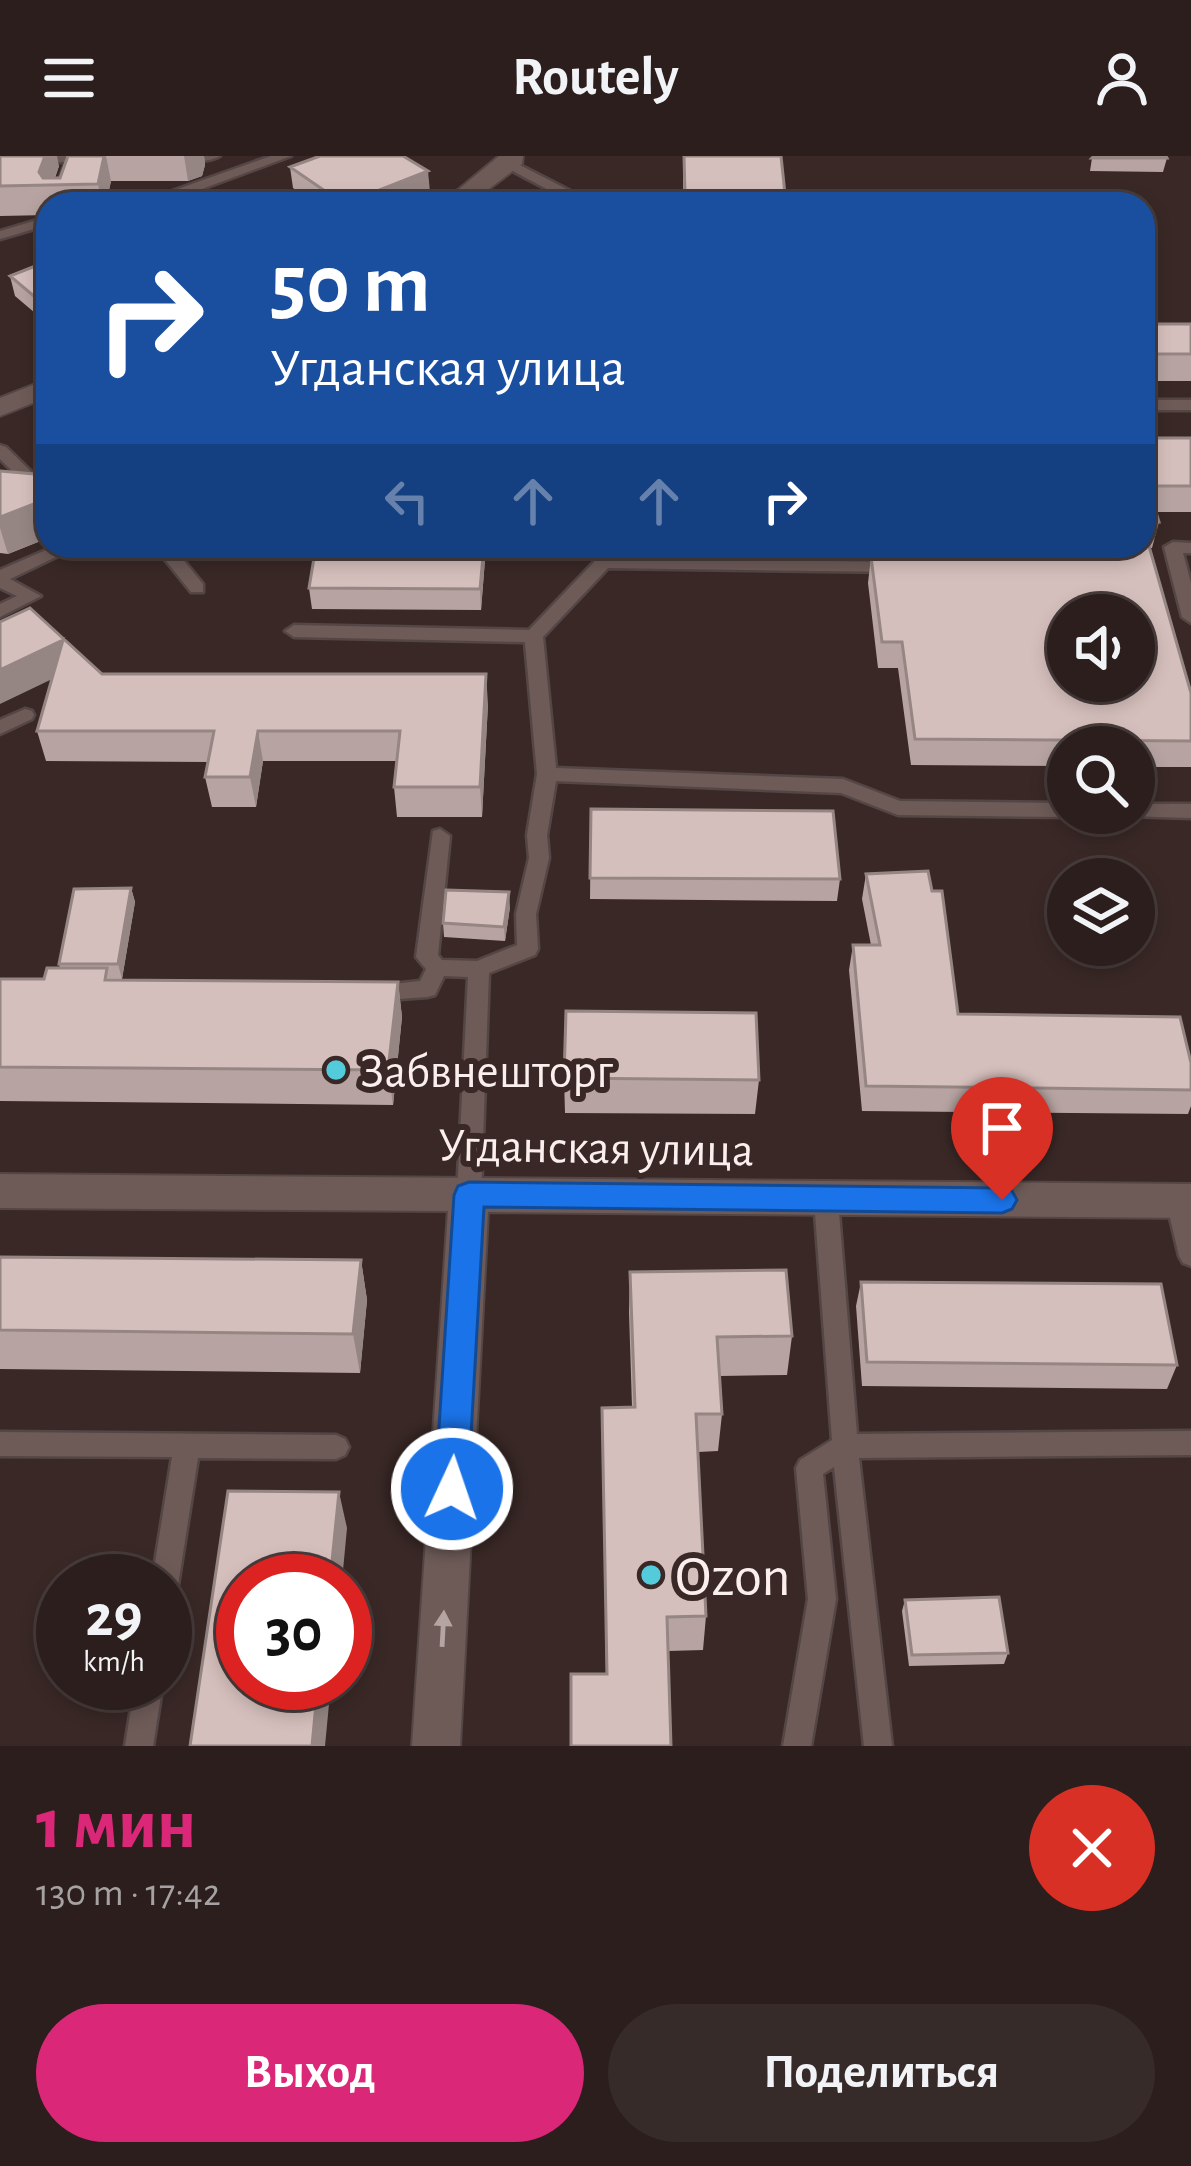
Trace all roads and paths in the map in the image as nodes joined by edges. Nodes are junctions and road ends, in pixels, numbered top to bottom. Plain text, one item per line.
1 (162, 156) edge
2 (175, 156) edge
3 (213, 156) edge
4 (284, 156) edge
5 (22, 157) edge
6 (93, 157) edge
7 (0, 158) edge
8 (74, 158) edge
9 (511, 160) edge
10 (61, 192) edge
11 (182, 192) edge
12 (469, 192) edge
13 (565, 192) edge
14 (36, 224) edge
15 (0, 235) edge
16 (36, 392) edge
17 (1155, 405) edge
18 (1191, 405) edge
19 (0, 408) edge
20 (0, 450) edge
21 (0, 467) edge
22 (20, 469) junction
23 (36, 485) edge
24 (1191, 548) edge
25 (45, 558) edge
26 (173, 558) edge
27 (600, 558) edge
28 (691, 558) edge
29 (910, 568) edge
30 (0, 579) edge
31 (197, 588) dead end
32 (0, 611) edge
33 (1191, 617) edge
34 (294, 632) dead end
35 (534, 636) junction
36 (25, 715) dead end
37 (0, 728) edge
38 (547, 774) junction
39 (1047, 810) edge
40 (1155, 811) edge
41 (1191, 812) edge
42 (440, 836) dead end
43 (437, 968) junction
44 (479, 969) junction
45 (340, 993) edge
46 (0, 1191) edge
47 (469, 1195) junction
48 (826, 1200) junction
49 (1184, 1201) edge
50 (1191, 1256) edge
51 (1191, 1443) edge
52 (0, 1444) edge
53 (187, 1445) junction
54 (845, 1446) junction
55 (336, 1448) dead end
56 (170, 1554) edge
57 (145, 1710) edge
58 (140, 1746) edge
59 (436, 1746) edge
60 (797, 1746) edge
61 (878, 1746) edge

1 - 2 lane
2 - 3 lane
4 - 11 lane
5 - 7 lane
5 - 8 lane
6 - 8 lane
8 - 10 lane
9 - 12 street
9 - 13 lane
14 - 15 lane
16 - 19 street
17 - 18 lane
20 - 22 lane
21 - 22 lane
22 - 23 lane
24 - 33 lane
25 - 30 lane
26 - 31 lane
27 - 35 lane
28 - 29 lane
30 - 32 lane
34 - 35 lane
35 - 38 lane
36 - 37 lane
38 - 39 lane
38 - 44 lane
40 - 41 lane
42 - 43 lane
43 - 44 lane
43 - 45 lane
44 - 47 lane
46 - 47 street, Угданская улица
47 - 48 street, Угданская улица
59 -> 47 street
48 - 49 street, Угданская улица
48 - 54 lane
49 - 50 lane
51 - 54 lane
52 - 53 lane
53 - 55 lane
53 - 56 lane
54 - 60 lane
54 - 61 lane
57 - 58 lane

